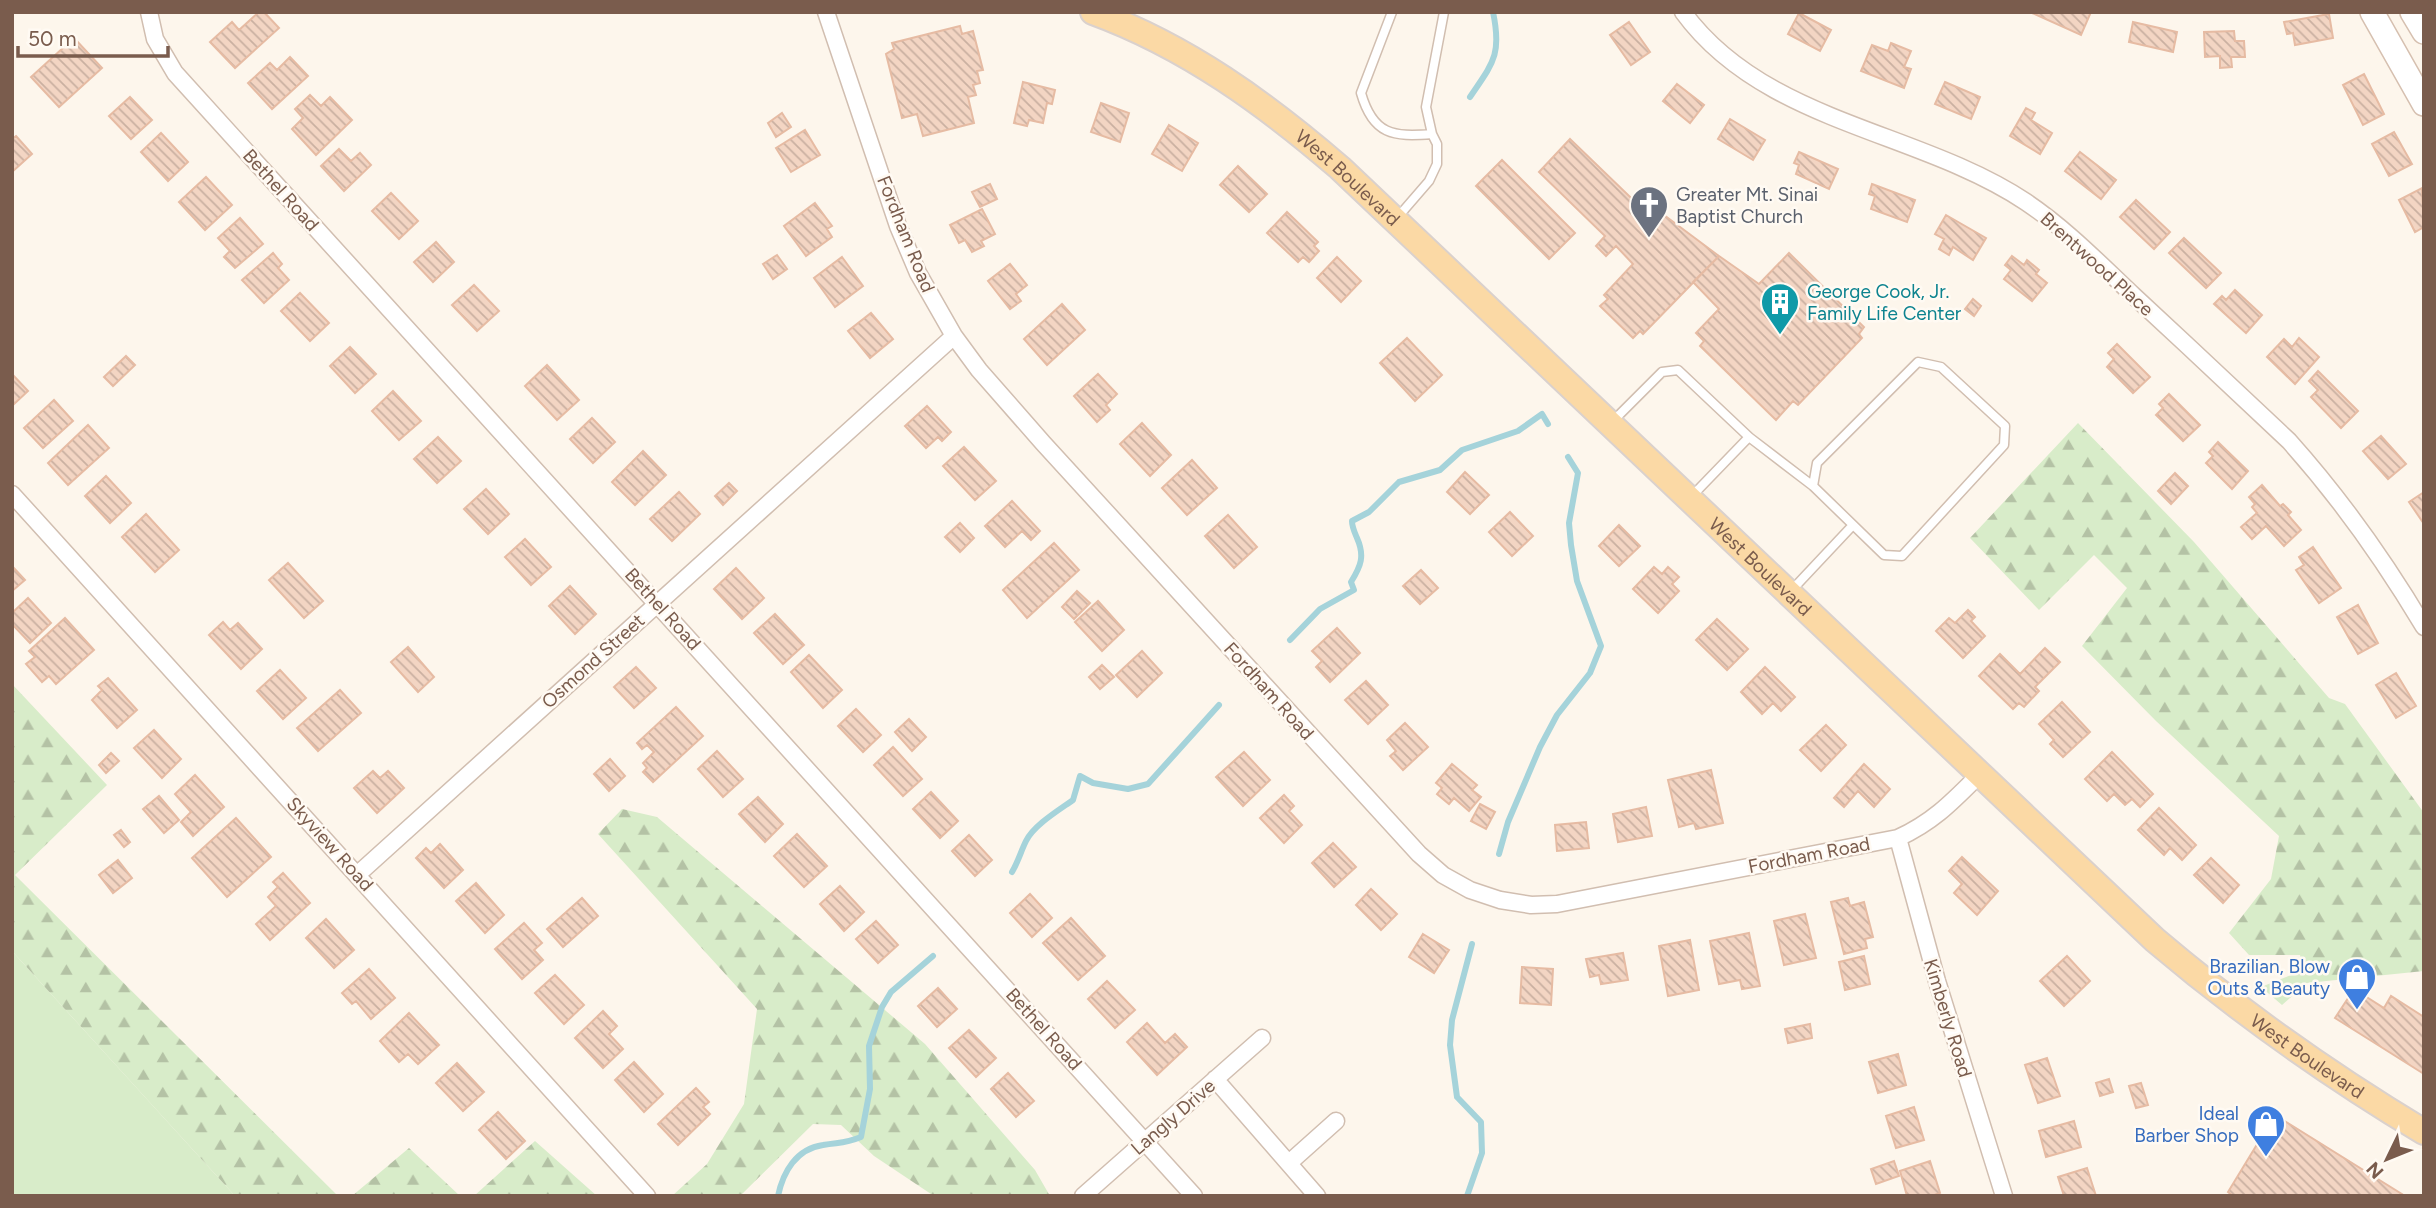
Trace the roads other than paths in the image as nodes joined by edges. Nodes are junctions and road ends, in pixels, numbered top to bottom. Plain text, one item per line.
1 (149, 12) edge
2 (826, 12) edge
3 (1093, 12) edge
4 (1392, 12) edge
5 (1444, 12) edge
6 (1683, 12) edge
7 (2372, 12) edge
8 (2413, 12) edge
9 (2424, 32) edge
10 (2424, 104) edge
11 (1432, 134) junction
12 (1395, 220) junction
13 (954, 336) junction
14 (1610, 425) junction
15 (1749, 437) junction
16 (1813, 486) junction
17 (12, 494) edge
18 (1689, 500) junction
19 (1853, 526) junction
20 (1788, 594) junction
21 (657, 603) junction
22 (2424, 627) edge
23 (1979, 775) junction
24 (1898, 838) junction
25 (357, 875) junction
26 (1262, 1038) dead end
27 (1215, 1079) junction
28 (1336, 1121) dead end
29 (2424, 1132) edge
30 (1146, 1140) junction
31 (1289, 1163) junction
32 (647, 1196) edge
33 (1083, 1196) edge
34 (1195, 1196) edge
35 (1318, 1196) edge
36 (2004, 1196) edge

1 - 21 street, Bethel Road
2 - 13 street, Fordham Road
3 - 12 main road, West Boulevard
4 - 11 lane
5 - 11 lane
6 - 22 street, Brentwood Place
7 - 10 main road
8 - 9 main road
11 - 12 lane
12 - 14 main road, West Boulevard
13 - 21 street, Osmond Street
13 - 24 street, Fordham Road
14 - 15 lane
14 - 18 main road, West Boulevard
15 - 16 lane
15 - 18 lane
16 - 19 lane
16 - 19 lane
17 - 25 street, Skyview Road
18 - 20 main road, West Boulevard
19 - 20 lane
20 - 23 main road, West Boulevard
21 - 25 street, Osmond Street
21 - 30 street, Bethel Road
23 - 24 street, Fordham Road
23 - 29 main road, West Boulevard
24 - 36 street, Kimberly Road
25 - 32 street, Skyview Road
26 - 27 street, Langly Drive
27 - 30 street, Langly Drive
27 - 31 street
28 - 31 street
30 - 33 street, Langly Drive
30 - 34 street, Bethel Road
31 - 35 street

